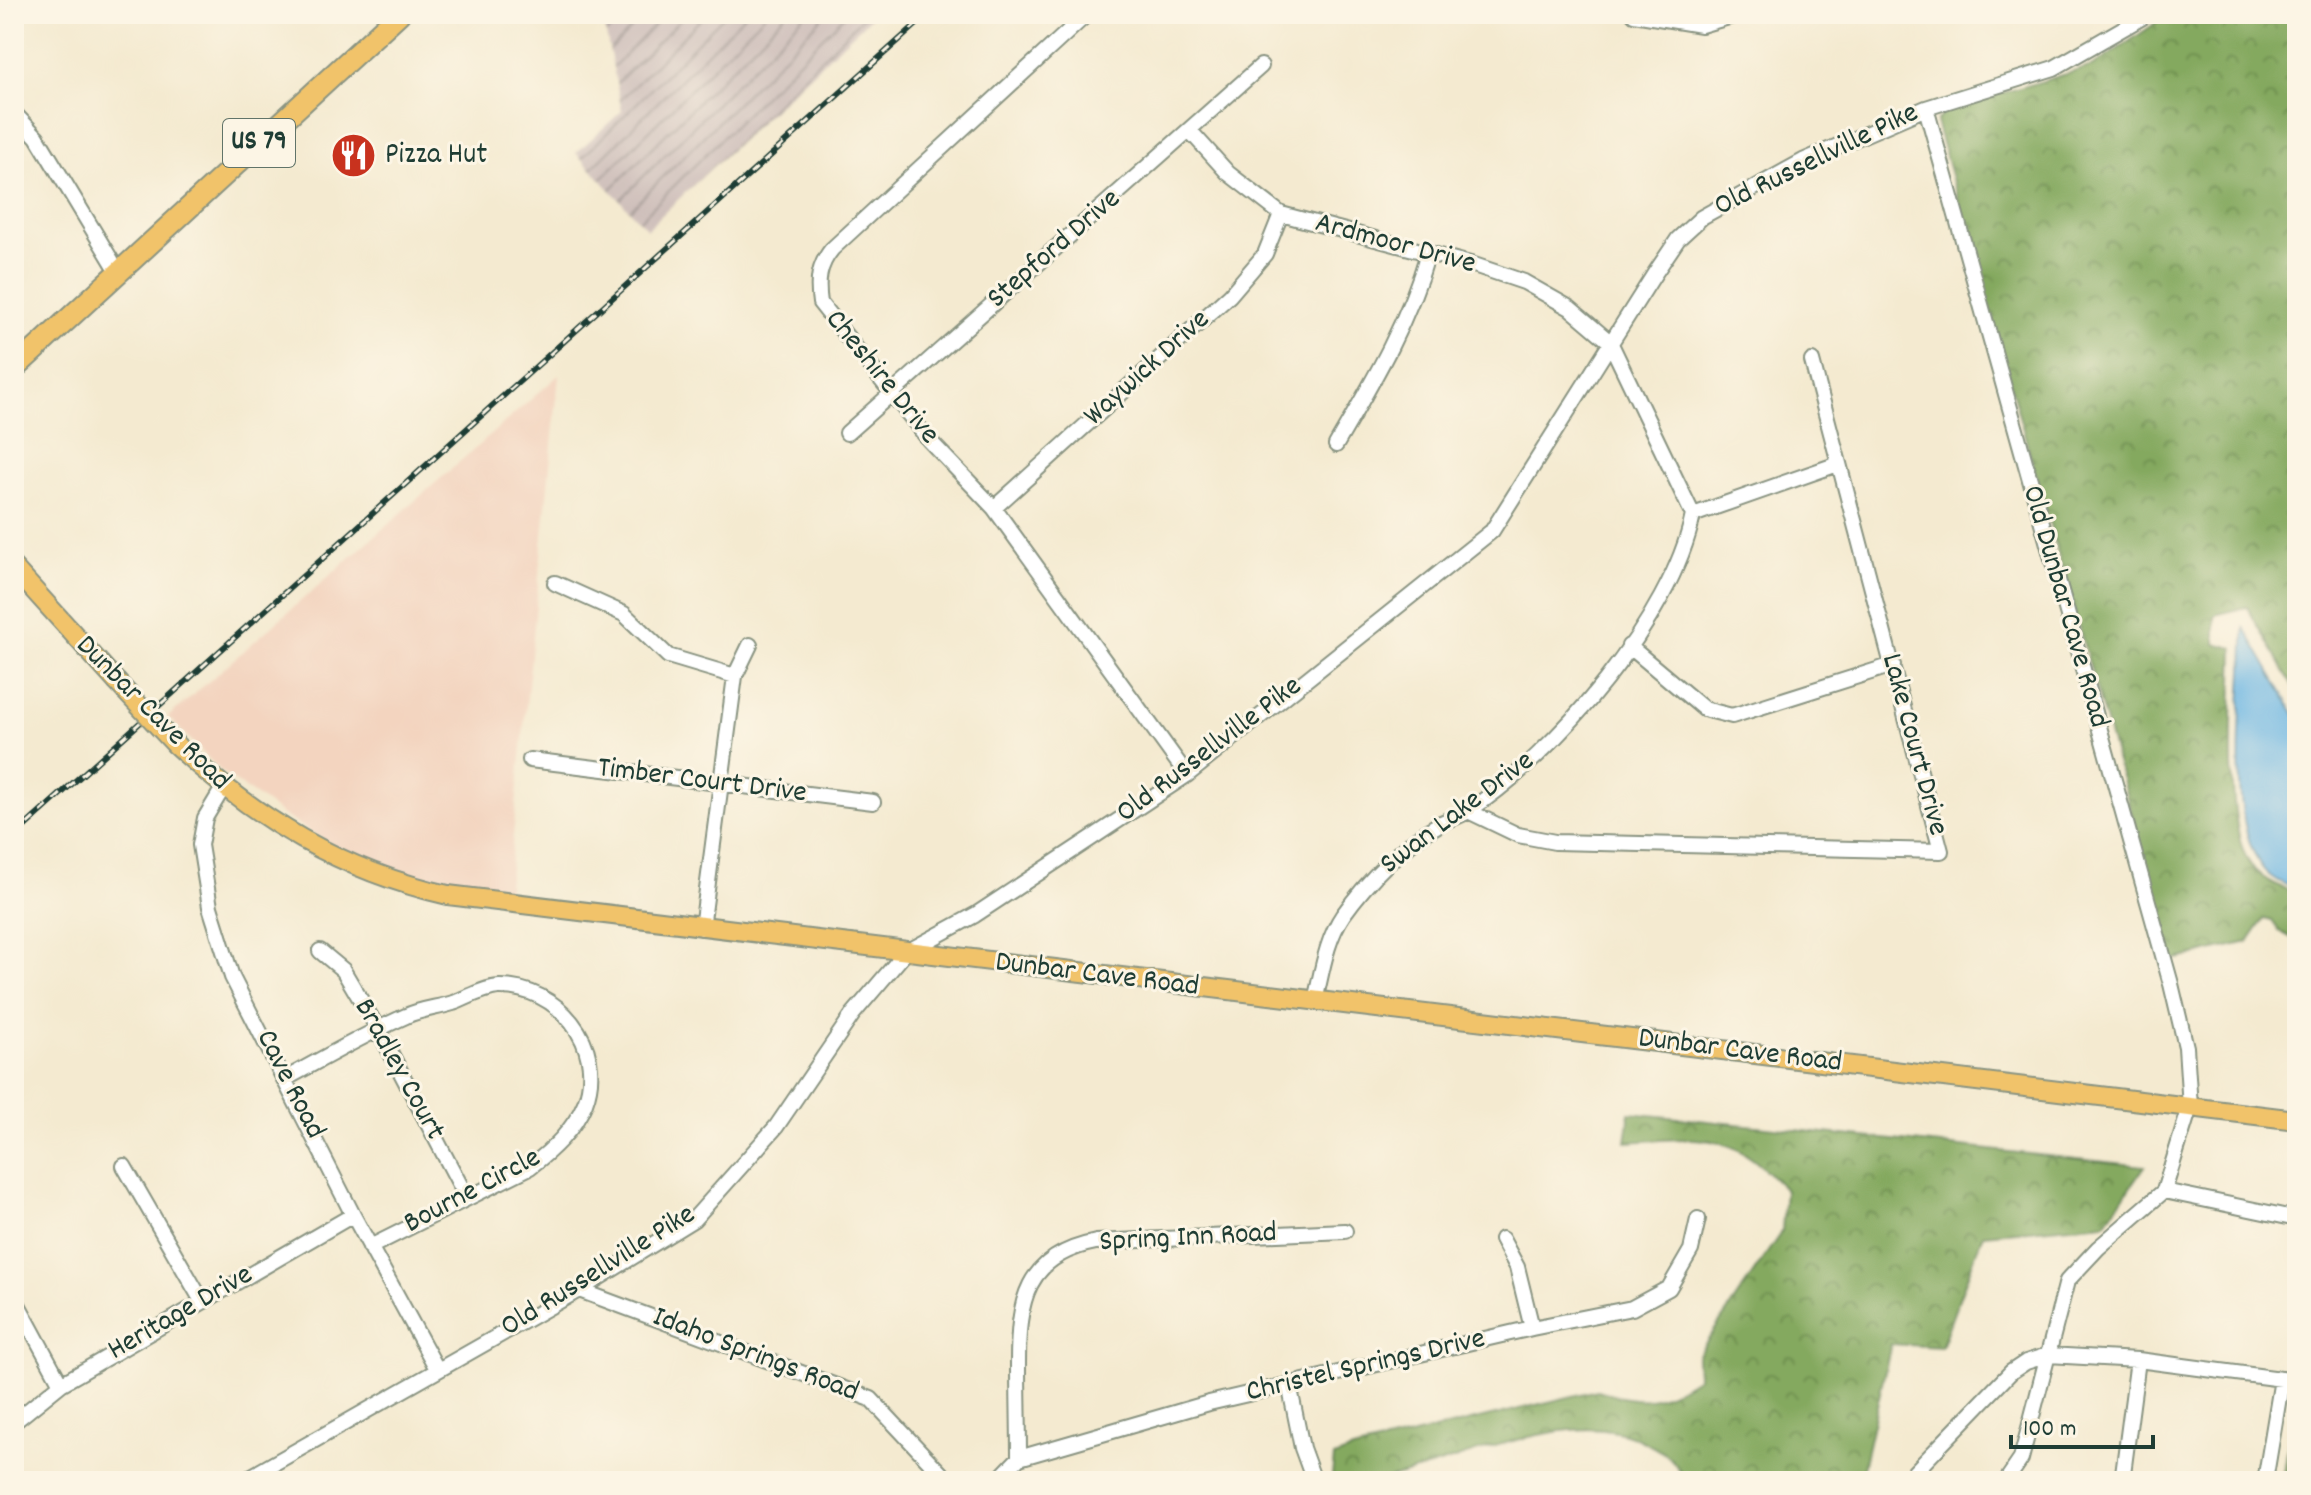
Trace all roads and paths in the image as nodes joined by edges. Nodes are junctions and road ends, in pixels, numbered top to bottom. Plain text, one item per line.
1 (1087, 14) edge
2 (1634, 14) edge
3 (1739, 14) edge
4 (2148, 14) edge
5 (389, 17) edge
6 (1261, 66) dead end
7 (1926, 108) junction
8 (14, 113) edge
9 (1191, 132) junction
10 (1281, 214) junction
11 (1428, 253) junction
12 (119, 273) junction
13 (1610, 342) junction
14 (1812, 361) dead end
15 (14, 369) edge
16 (891, 392) junction
17 (847, 433) dead end
18 (1336, 445) dead end
19 (1838, 464) junction
20 (994, 508) junction
21 (1693, 515) junction
22 (14, 568) edge
23 (555, 583) dead end
24 (750, 645) dead end
25 (1629, 646) junction
26 (1893, 665) junction
27 (735, 676) junction
28 (530, 760) dead end
29 (1187, 775) junction
30 (719, 783) junction
31 (223, 788) junction
32 (873, 802) dead end
33 (1468, 811) junction
34 (702, 928) junction
35 (320, 951) dead end
36 (905, 953) junction
37 (1315, 1001) junction
38 (378, 1029) junction
39 (287, 1078) junction
40 (2190, 1107) junction
41 (2297, 1120) edge
42 (124, 1166) dead end
43 (2164, 1191) junction
44 (467, 1198) junction
45 (353, 1215) junction
46 (1698, 1219) dead end
47 (2297, 1219) edge
48 (1345, 1231) dead end
49 (1502, 1239) dead end
50 (370, 1247) junction
51 (579, 1290) junction
52 (14, 1297) edge
53 (202, 1301) junction
54 (1532, 1328) junction
55 (2048, 1355) junction
56 (2138, 1360) junction
57 (437, 1369) junction
58 (2289, 1380) edge
59 (61, 1384) junction
60 (1289, 1384) junction
61 (14, 1422) edge
62 (1019, 1458) junction
63 (243, 1481) edge
64 (948, 1481) edge
65 (997, 1481) edge
66 (1314, 1481) edge
67 (1906, 1481) edge
68 (2006, 1481) edge
69 (2122, 1481) edge
70 (2265, 1481) edge

1 - 16 street, Cheshire Drive
2 - 3 street
4 - 7 street, Old Russellville Pike
5 - 12 highway, US 79
6 - 9 street, Stepford Drive
7 - 13 street, Old Russellville Pike
7 - 40 street, Old Dunbar Cave Road
8 - 12 street
9 - 10 street, Ardmoor Drive
9 - 16 street, Stepford Drive
10 - 11 street, Ardmoor Drive
10 - 20 street, Waywick Drive
11 - 13 street, Ardmoor Drive
11 - 18 street
12 - 15 highway, US 79
13 - 21 street
13 - 29 street, Old Russellville Pike
14 - 19 street, Lake Court Drive
16 - 17 street, Stepford Drive
16 - 20 street, Cheshire Drive
19 - 21 street
19 - 26 street, Lake Court Drive
20 - 29 street, Cheshire Drive
21 - 25 street, Swan Lake Drive
22 - 31 main road, Dunbar Cave Road, bridge
23 - 27 street
24 - 27 street
25 - 26 street
25 - 33 street, Swan Lake Drive
26 - 33 street, Lake Court Drive
27 - 30 street
28 - 30 street, Timber Court Drive
29 - 36 street, Old Russellville Pike
30 - 32 street, Timber Court Drive
30 - 34 street
31 - 34 main road, Dunbar Cave Road
31 - 39 street, Cave Road
33 - 37 street, Swan Lake Drive
34 - 36 main road, Dunbar Cave Road
35 - 38 street, Bradley Court
36 - 37 main road, Dunbar Cave Road
36 - 51 street, Old Russellville Pike
37 - 40 main road, Dunbar Cave Road
38 - 39 street, Bourne Circle
38 - 44 street, Bradley Court
38 - 44 street, Bourne Circle
39 - 45 street, Cave Road
40 - 41 main road, Dunbar Cave Road
40 - 43 street
42 - 53 street
43 - 47 street
43 - 55 street
44 - 50 street, Bourne Circle
45 - 50 street, Cave Road
45 - 53 street, Heritage Drive
46 - 54 street, Christel Springs Drive
48 - 62 street, Spring Inn Road
49 - 54 street
50 - 57 street, Cave Road
51 - 57 street, Old Russellville Pike
51 - 64 street, Idaho Springs Road
52 - 59 street
53 - 59 street, Heritage Drive
54 - 60 street, Christel Springs Drive
55 - 56 street
55 - 67 street
55 - 68 street
56 - 58 street
56 - 69 street
57 - 63 street, Old Russellville Pike
58 - 70 street
59 - 61 street, Heritage Drive
60 - 62 street, Christel Springs Drive
60 - 66 street
62 - 65 street

